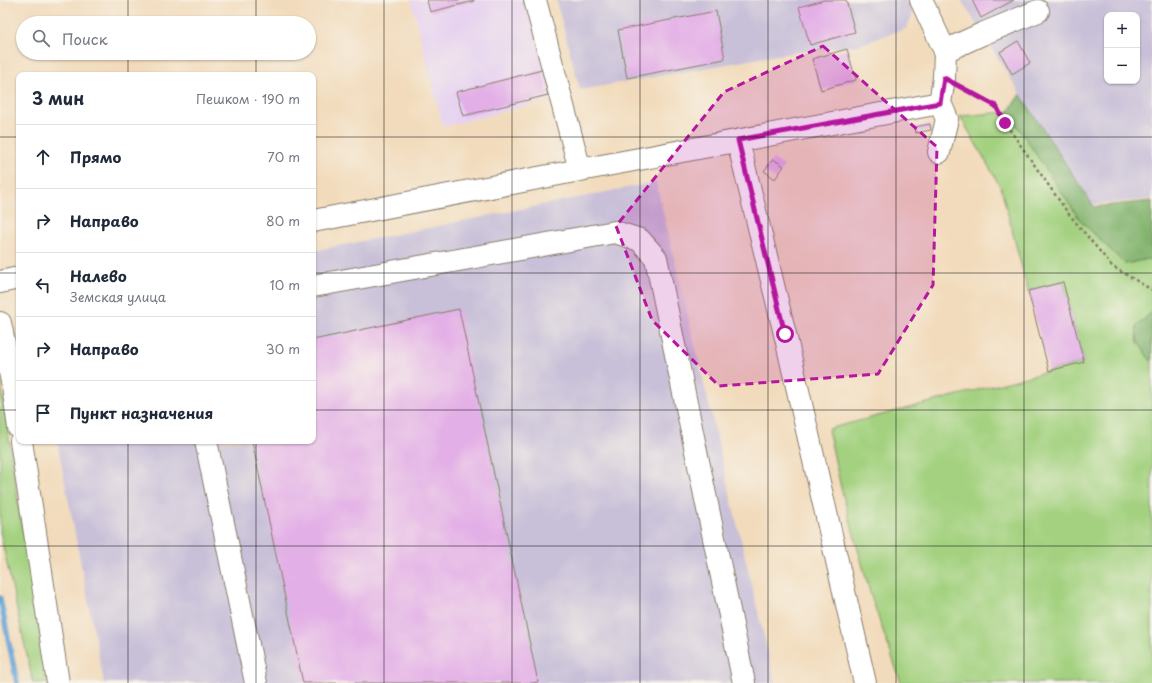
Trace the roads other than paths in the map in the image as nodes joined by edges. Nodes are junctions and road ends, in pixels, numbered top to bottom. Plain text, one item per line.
1 (535, 0) edge
2 (921, 0) edge
3 (1038, 11) dead end
4 (945, 51) junction
5 (940, 103) junction
6 (738, 140) junction
7 (939, 152) dead end
8 (580, 170) junction
9 (316, 221) edge
10 (16, 279) edge
11 (0, 282) edge
12 (316, 285) edge
13 (0, 323) edge
14 (16, 386) edge
15 (21, 444) edge
16 (207, 444) edge
17 (58, 683) edge
18 (256, 683) edge
19 (744, 683) edge
20 (865, 683) edge

1 - 8 street
2 - 4 street
3 - 4 street
4 - 5 street
5 - 6 street
5 - 7 street
6 - 8 street
6 - 20 street
8 - 9 street
10 - 11 street
12 - 19 street
13 - 14 street
15 - 17 street
16 - 18 street

